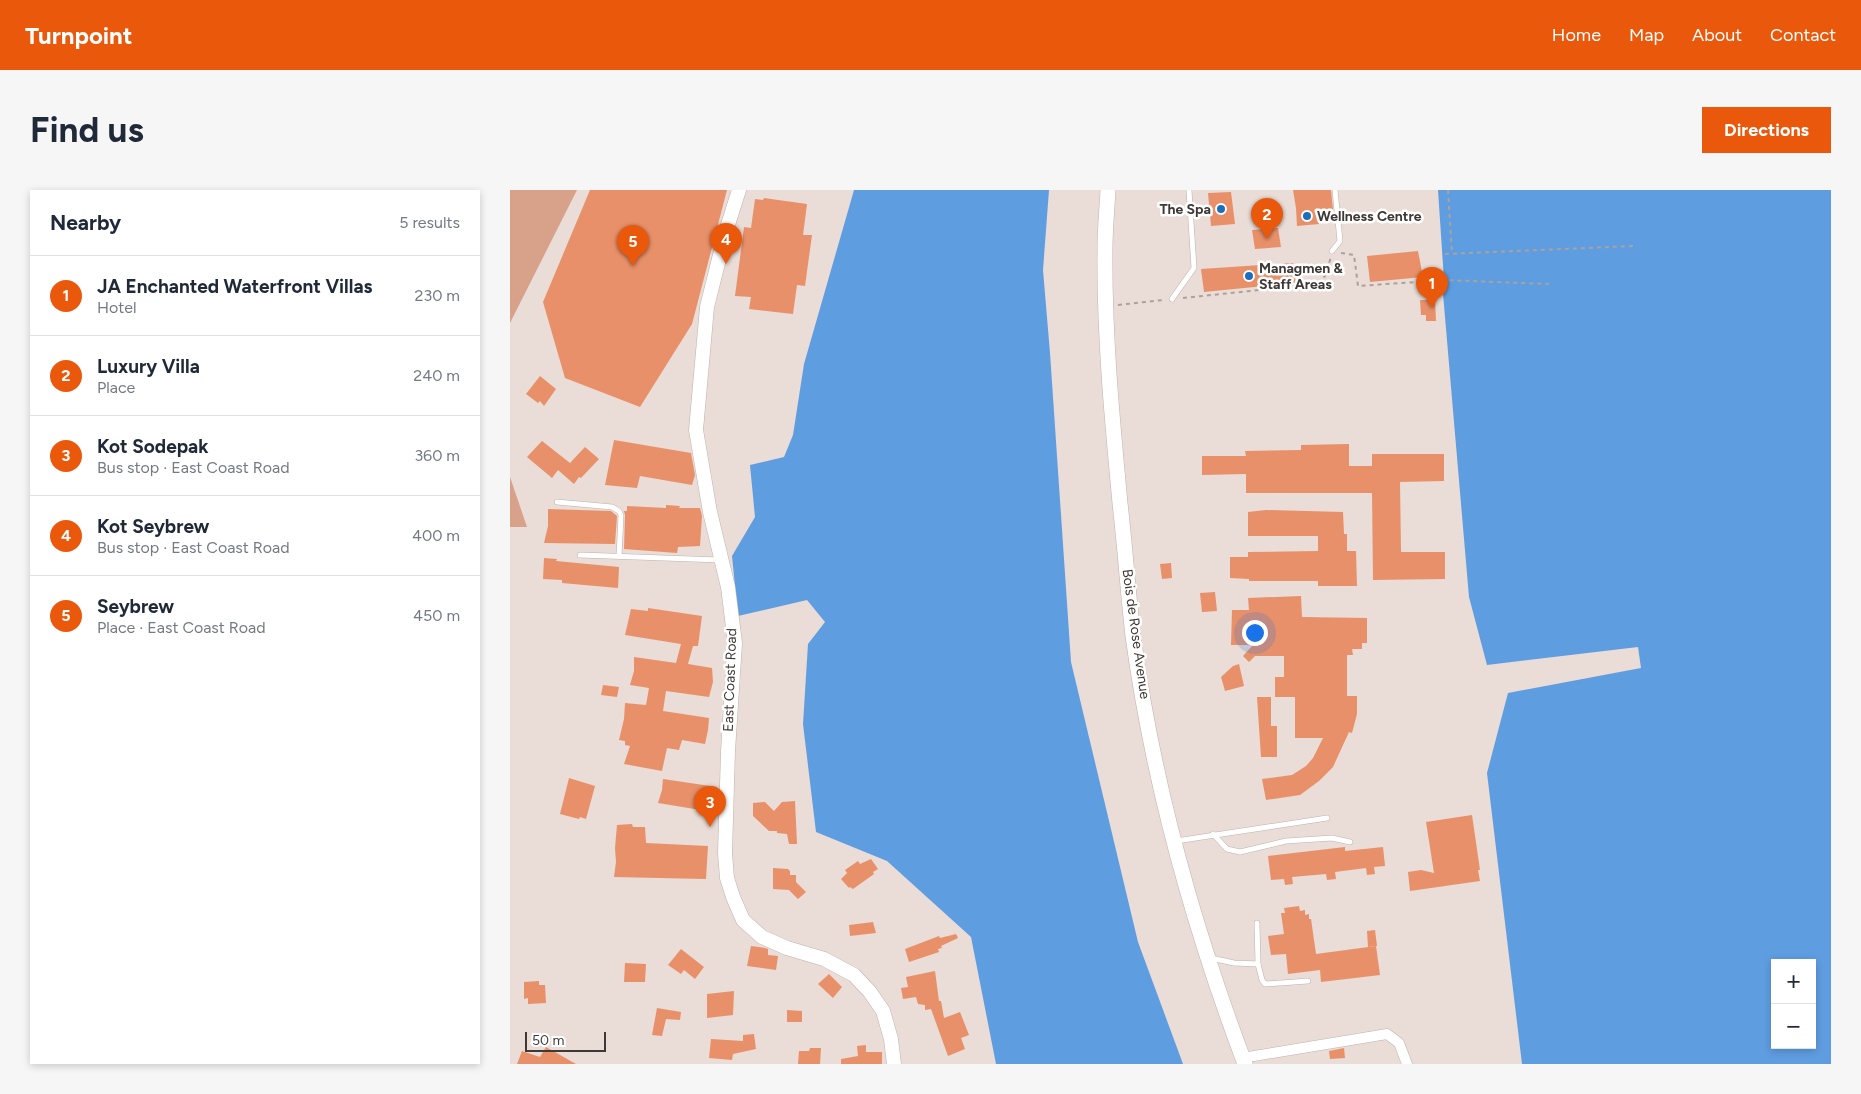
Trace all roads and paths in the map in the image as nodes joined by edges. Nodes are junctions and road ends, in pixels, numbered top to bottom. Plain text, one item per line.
1 (739, 190) edge
2 (1108, 190) edge
3 (1189, 190) edge
4 (1335, 190) edge
5 (1448, 190) edge
6 (1633, 246) dead end
7 (1332, 251) junction
8 (1445, 254) dead end
9 (1452, 254) junction
10 (1549, 284) dead end
11 (1172, 299) junction
12 (1106, 306) junction
13 (557, 502) dead end
14 (580, 555) dead end
15 (619, 556) junction
16 (722, 560) junction
17 (1327, 818) dead end
18 (1213, 834) junction
19 (1173, 841) junction
20 (1350, 842) dead end
21 (1257, 923) dead end
22 (1208, 957) junction
23 (1258, 964) junction
24 (1308, 981) dead end
25 (1243, 1061) edge
26 (894, 1064) edge
27 (1407, 1064) edge

1 - 16 main road, East Coast Road
2 - 12 main road, Bois de Rose Avenue
3 - 11 lane
4 - 7 lane
5 - 9 path
6 - 9 path
7 - 10 path
7 - 11 path
8 - 9 path
11 - 12 path
12 - 19 main road, Bois de Rose Avenue
13 - 15 lane
14 - 15 lane
15 - 16 lane
16 - 26 main road, East Coast Road
17 - 18 lane
18 - 19 lane
18 - 20 lane
19 - 22 main road, Bois de Rose Avenue
21 - 23 lane
22 - 23 lane
22 - 25 main road, Bois de Rose Avenue
23 - 24 lane
25 - 27 street

